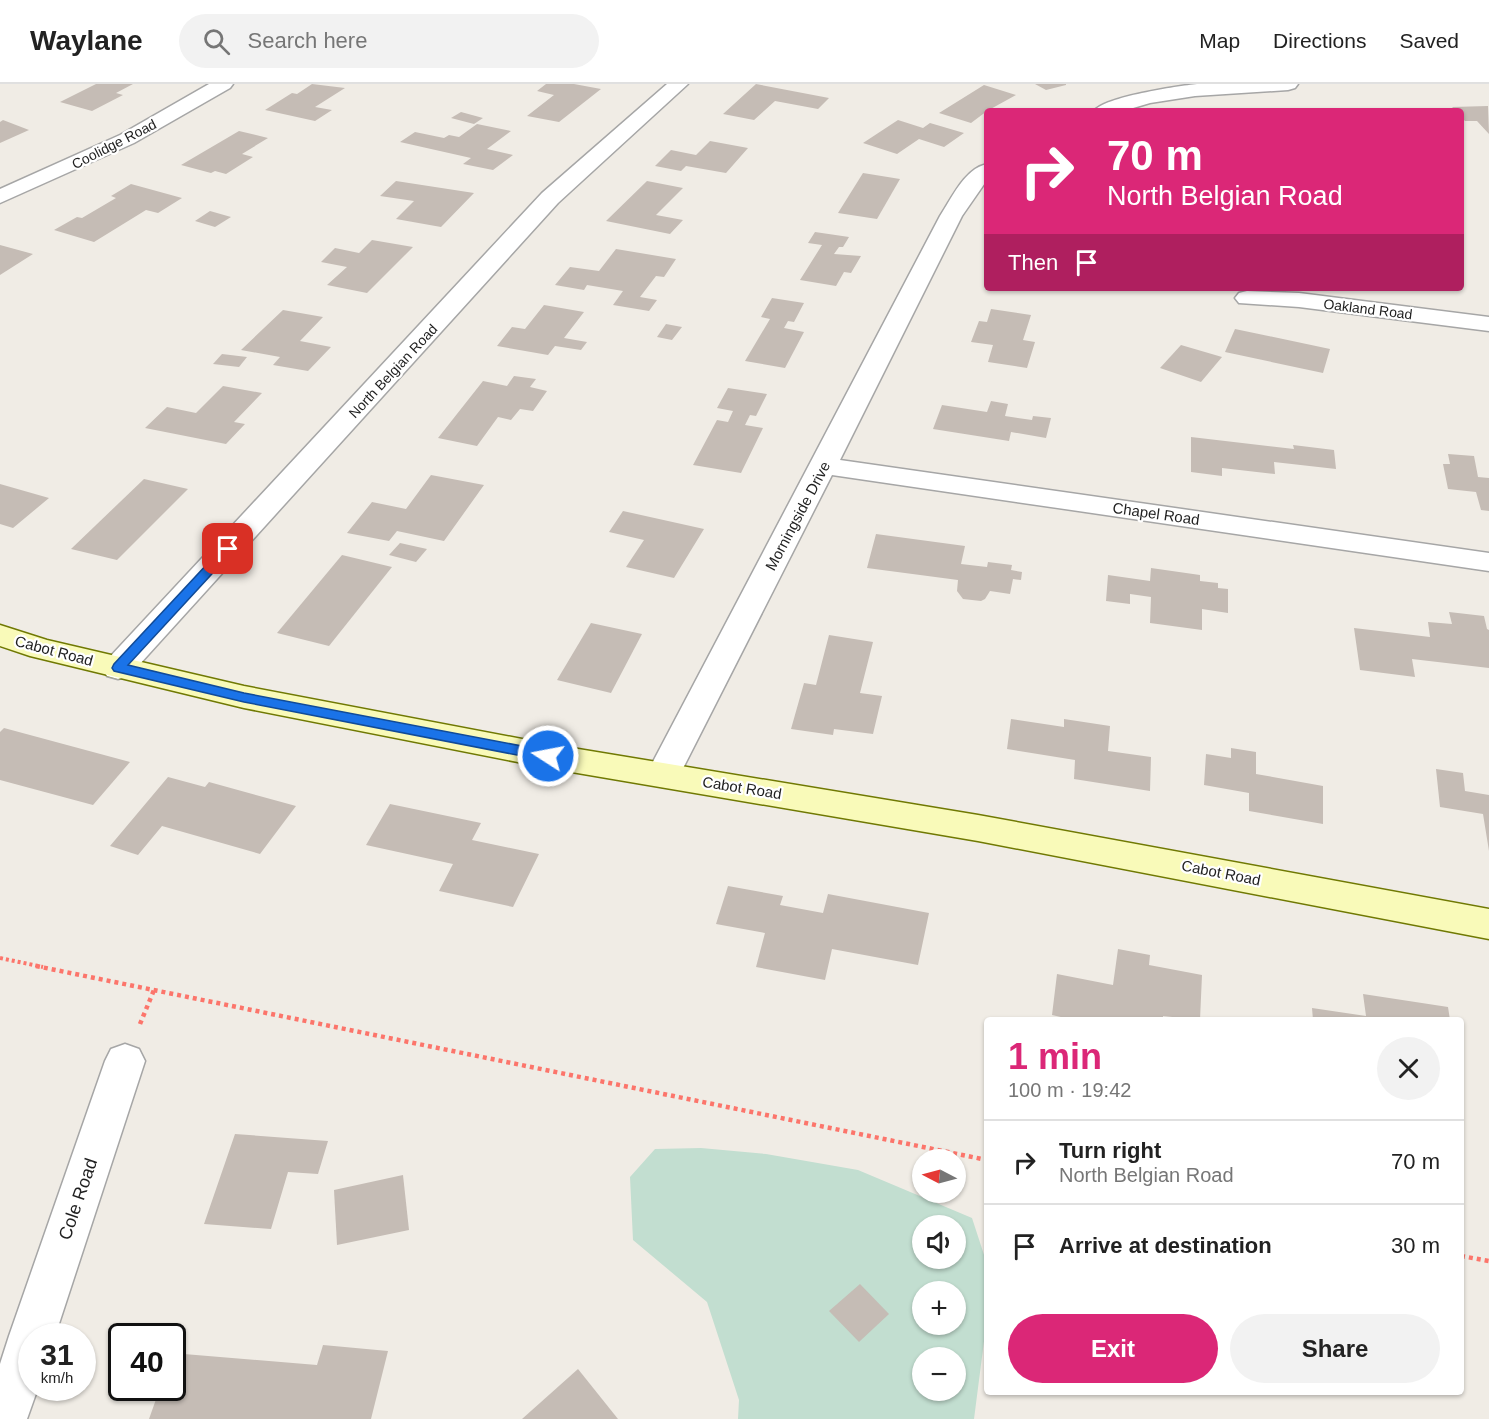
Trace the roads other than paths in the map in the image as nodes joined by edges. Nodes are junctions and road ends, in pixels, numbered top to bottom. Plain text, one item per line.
1 (223, 84) edge
2 (678, 84) edge
3 (1288, 84) edge
4 (1116, 108) edge
5 (984, 172) edge
6 (0, 196) edge
7 (1247, 298) dead end
8 (1489, 324) edge
9 (824, 466) junction
10 (1489, 562) edge
11 (0, 635) edge
12 (118, 668) junction
13 (663, 775) junction
14 (1489, 924) edge
15 (125, 1061) dead end
16 (37, 1323) edge
17 (18, 1378) edge
18 (4, 1419) edge

1 - 6 street, Coolidge Road
2 - 12 street, North Belgian Road
3 - 4 street
5 - 9 street, Morningside Drive
7 - 8 street, Oakland Road
9 - 10 street, Chapel Road
9 - 13 street, Morningside Drive
11 - 12 street, Cabot Road
12 - 13 street, Cabot Road
13 - 14 street, Cabot Road
15 - 16 street, Cole Road
17 - 18 street, Cole Road

